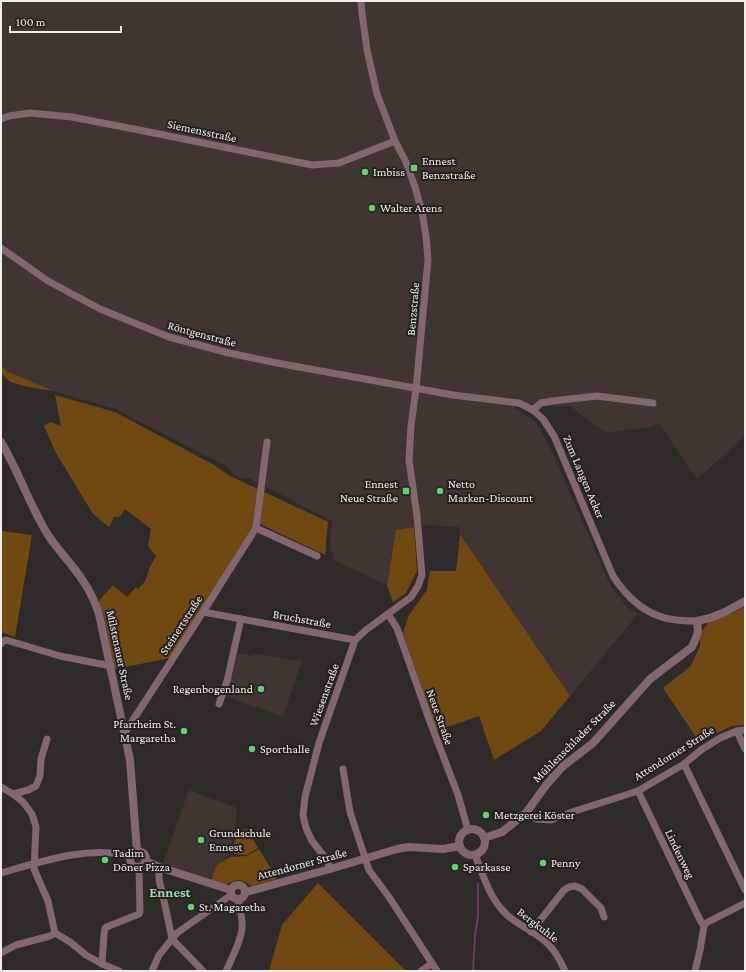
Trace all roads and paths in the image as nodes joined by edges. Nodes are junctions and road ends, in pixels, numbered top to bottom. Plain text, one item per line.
1 (361, 1) edge
2 (1, 119) edge
3 (395, 141) junction
4 (1, 248) edge
5 (416, 389) junction
6 (653, 403) dead end
7 (532, 410) junction
8 (1, 442) edge
9 (267, 442) dead end
10 (256, 528) junction
11 (317, 556) dead end
12 (745, 601) edge
13 (204, 612) junction
14 (388, 614) junction
15 (241, 619) junction
16 (697, 621) junction
17 (355, 640) junction
18 (1, 644) edge
19 (110, 666) junction
20 (219, 704) dead end
21 (745, 730) edge
22 (737, 731) junction
23 (124, 734) junction
24 (47, 738) dead end
25 (745, 749) edge
26 (684, 764) junction
27 (343, 769) dead end
28 (1, 787) edge
29 (638, 791) junction
30 (13, 794) junction
31 (526, 813) junction
32 (468, 830) junction
33 (484, 838) junction
34 (460, 846) junction
35 (134, 854) junction
36 (475, 855) junction
37 (364, 859) junction
38 (34, 864) junction
39 (142, 864) junction
40 (158, 867) junction
41 (330, 869) junction
42 (1, 873) edge
43 (745, 890) edge
44 (246, 892) junction
45 (234, 895) junction
46 (745, 903) edge
47 (604, 917) dead end
48 (704, 926) junction
49 (55, 932) junction
50 (531, 932) junction
51 (172, 939) junction
52 (1, 953) edge
53 (102, 964) junction
54 (431, 964) junction
55 (119, 971) edge
56 (152, 971) edge
57 (203, 971) edge
58 (226, 971) edge
59 (420, 971) edge
60 (437, 971) edge
61 (565, 971) edge
62 (695, 971) edge

1 - 3 street, Benzstraße
2 - 3 street, Siemensstraße
3 - 5 street, Benzstraße
4 - 5 street, Röntgenstraße
5 - 7 street, Zum Langen Acker
5 - 14 street, Benzstraße
6 - 7 street
7 - 16 street, Zum Langen Acker
8 - 19 street, Milstenauer Straße
9 - 10 street, Steinertstraße
10 - 11 street
10 - 13 street, Steinertstraße
12 - 16 street
13 - 15 street, Bruchstraße
13 - 23 street, Steinertstraße
14 - 17 street
14 - 32 street, Neue Straße
15 - 17 street, Bruchstraße
15 - 20 street
16 - 31 street, Mühlenschlader Straße
17 - 41 street, Wiesenstraße
18 - 19 street
19 - 23 street, Milstenauer Straße
21 - 22 street, Attendorner Straße
22 - 25 street
22 - 26 street, Attendorner Straße
23 - 35 street, Milstenauer Straße
24 - 30 street
26 - 29 street, Attendorner Straße
26 - 43 street
27 - 37 street, Attendorner Straße
28 - 30 street
29 - 31 street, Attendorner Straße
29 - 48 street, Lindenweg
30 - 38 street
31 - 33 street, Mühlenschlader Straße
32 - 33 street
32 - 34 street
33 - 36 street
34 - 36 street
34 - 37 street, Attendorner Straße
35 - 38 street
35 - 39 street
35 - 39 street
36 - 50 street, Bergkuhle
37 - 41 street, Attendorner Straße
37 - 54 street
38 - 42 street
38 - 49 street
39 - 40 street
39 - 53 street
40 - 45 street
40 - 51 street
41 - 44 street, Attendorner Straße
44 - 45 street, Attendorner Straße
44 - 45 street, Attendorner Straße
45 - 51 street
45 - 58 street
46 - 48 street
47 - 50 street
48 - 62 street
49 - 52 street
49 - 53 street
50 - 61 street, Bergkuhle
51 - 56 street
51 - 57 street
53 - 55 street
54 - 59 street
54 - 60 street

